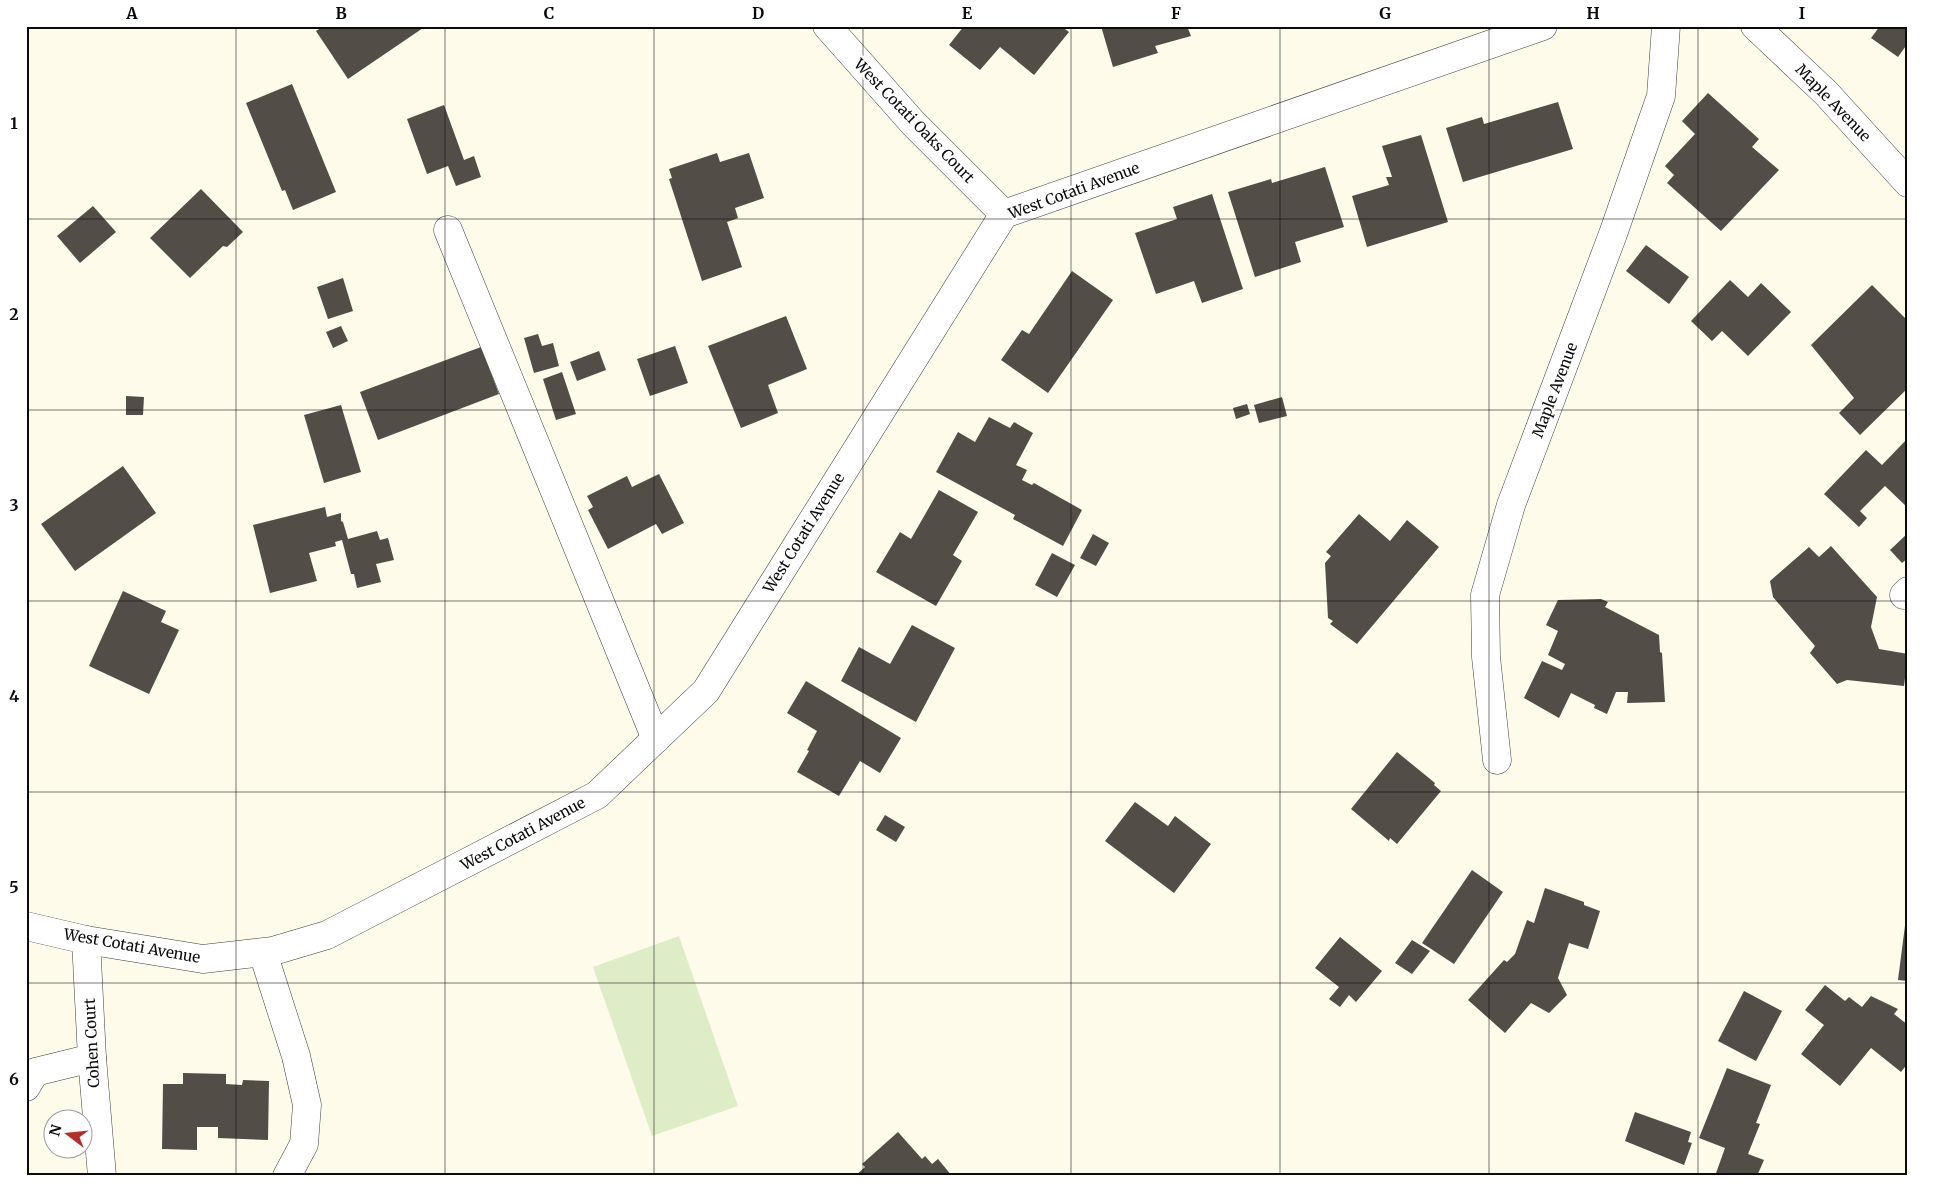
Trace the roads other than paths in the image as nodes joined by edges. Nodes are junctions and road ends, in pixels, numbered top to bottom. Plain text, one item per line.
1 (827, 26) edge
2 (1543, 26) edge
3 (1666, 26) edge
4 (1755, 26) edge
5 (1908, 183) edge
6 (1004, 214) junction
7 (448, 230) dead end
8 (656, 738) junction
9 (1497, 760) dead end
10 (26, 926) edge
11 (86, 940) junction
12 (263, 953) junction
13 (92, 1058) junction
14 (26, 1087) edge
15 (102, 1176) edge
16 (287, 1176) edge

1 - 6 street, West Cotati Oaks Court
2 - 6 street, West Cotati Avenue
3 - 9 street, Maple Avenue
4 - 5 street, Maple Avenue
6 - 8 street, West Cotati Avenue
7 - 8 street
8 - 12 street, West Cotati Avenue
10 - 11 street, West Cotati Avenue
11 - 12 street, West Cotati Avenue
11 - 13 street, Cohen Court
12 - 16 street
13 - 14 street
13 - 15 street, Cohen Court

